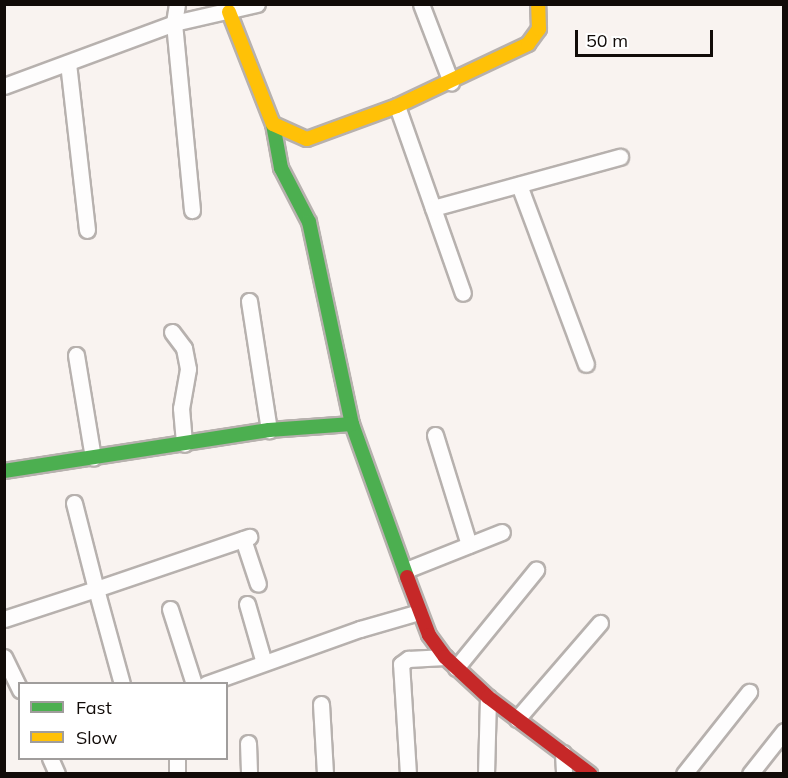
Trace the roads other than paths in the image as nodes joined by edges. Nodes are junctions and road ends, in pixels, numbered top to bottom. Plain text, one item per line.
1 (177, 4) edge
2 (257, 4) edge
3 (421, 4) edge
4 (538, 4) edge
5 (229, 12) junction
6 (174, 23) junction
7 (68, 63) junction
8 (451, 82) junction
9 (4, 86) edge
10 (397, 106) junction
11 (273, 124) junction
12 (620, 157) dead end
13 (519, 184) junction
14 (433, 208) junction
15 (192, 210) dead end
16 (87, 230) dead end
17 (463, 293) dead end
18 (249, 301) dead end
19 (172, 332) dead end
20 (76, 355) dead end
21 (586, 364) dead end
22 (352, 424) junction
23 (269, 430) junction
24 (435, 435) dead end
25 (184, 444) junction
26 (93, 458) junction
27 (4, 471) edge
28 (74, 502) dead end
29 (502, 532) dead end
30 (469, 545) junction
31 (406, 570) junction
32 (536, 570) dead end
33 (258, 584) dead end
34 (96, 589) junction
35 (247, 604) dead end
36 (170, 609) dead end
37 (418, 612) junction
38 (4, 619) edge
39 (600, 623) dead end
40 (4, 657) edge
41 (450, 662) junction
42 (264, 663) junction
43 (121, 682) edge
44 (193, 682) edge
45 (212, 682) edge
46 (18, 686) edge
47 (749, 692) dead end
48 (488, 697) junction
49 (321, 704) dead end
50 (517, 719) junction
51 (783, 731) edge
52 (248, 743) dead end
53 (563, 753) junction
54 (50, 760) edge
55 (57, 774) edge
56 (249, 774) edge
57 (325, 774) edge
58 (408, 774) edge
59 (486, 774) edge
60 (564, 774) edge
61 (590, 774) edge
62 (684, 774) edge
63 (750, 774) edge

1 - 6 street
2 - 5 street
3 - 8 street
4 - 8 street
5 - 6 street
5 - 11 street
6 - 7 street
6 - 15 street
7 - 9 street
7 - 16 street
8 - 10 street
10 - 11 street
10 - 14 street
11 - 22 street
12 - 13 street
13 - 14 street
13 - 21 street
14 - 17 street
18 - 23 street
19 - 25 street
20 - 26 street
22 - 23 street
22 - 31 street
23 - 25 street
24 - 30 street
25 - 26 street
26 - 27 street
28 - 34 street
29 - 30 street
30 - 31 street
31 - 37 street
32 - 41 street
33 - 34 street
34 - 38 street
34 - 43 street
35 - 42 street
36 - 44 street
37 - 41 street
37 - 42 street
39 - 50 street
40 - 46 street
41 - 48 street
41 - 58 street
42 - 45 street
47 - 62 street
48 - 50 street
48 - 59 street
49 - 57 street
50 - 53 street
51 - 63 street
52 - 56 street
53 - 60 street
53 - 61 street
54 - 55 street

